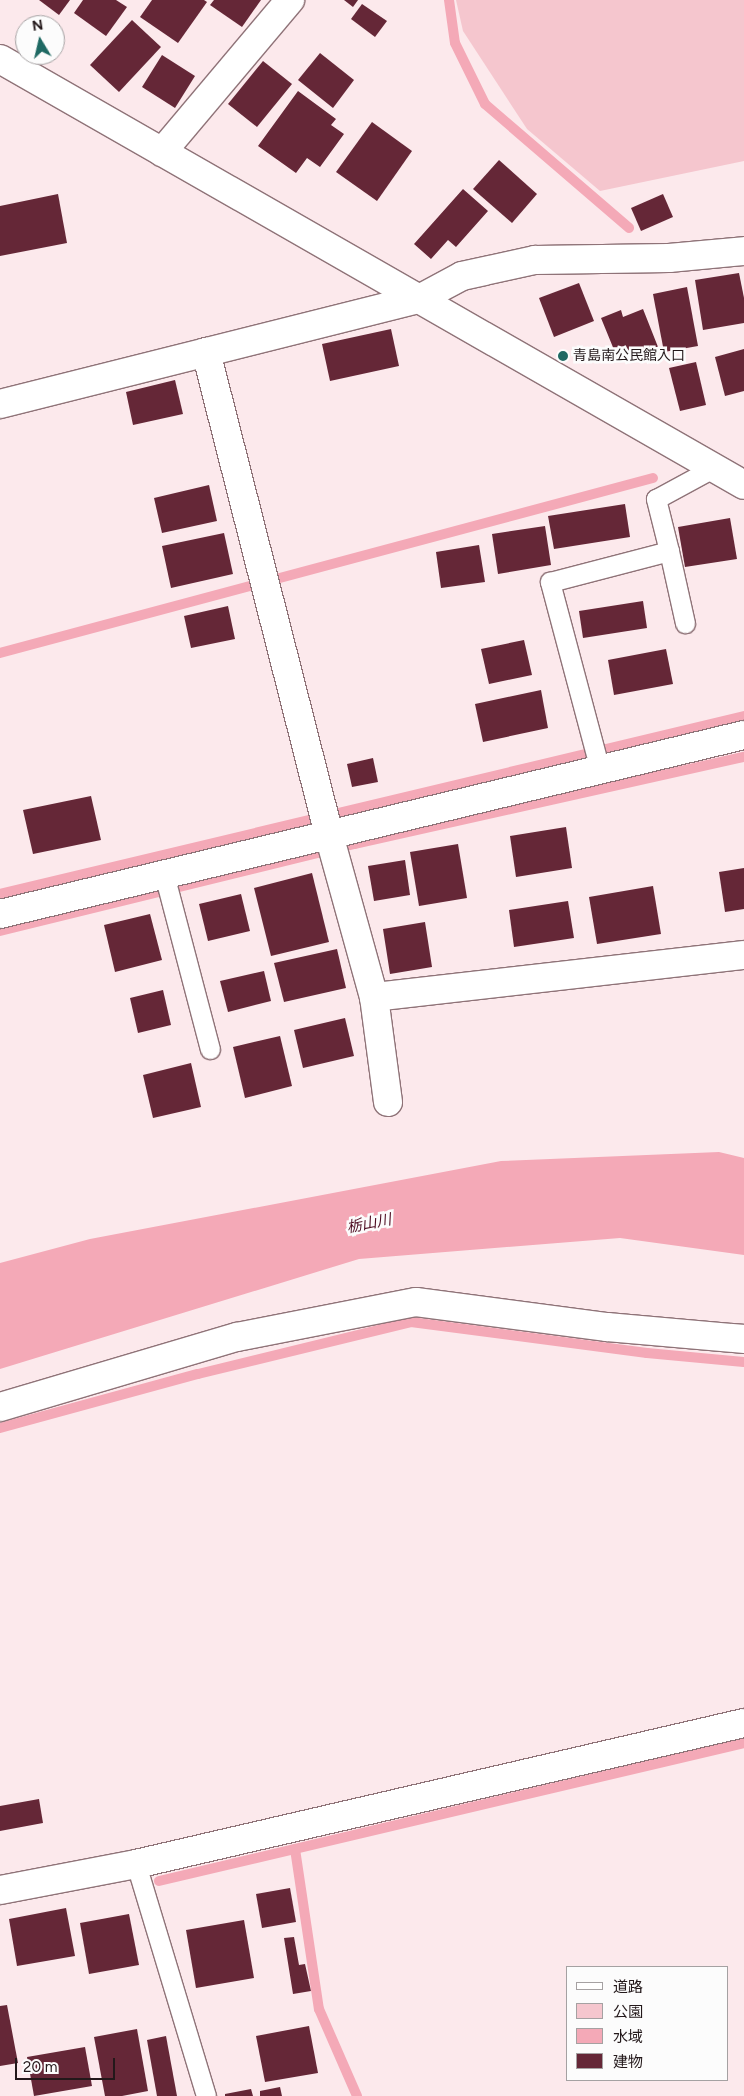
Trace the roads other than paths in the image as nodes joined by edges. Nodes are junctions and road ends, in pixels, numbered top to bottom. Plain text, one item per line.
1 (290, 0) edge
2 (0, 60) edge
3 (162, 152) junction
4 (744, 251) edge
5 (419, 299) junction
6 (206, 352) junction
7 (0, 404) edge
8 (713, 468) junction
9 (744, 485) edge
10 (669, 551) junction
11 (685, 623) dead end
12 (744, 735) edge
13 (600, 770) junction
14 (331, 842) junction
15 (164, 874) junction
16 (0, 914) edge
17 (744, 955) edge
18 (374, 997) junction
19 (210, 1049) dead end
20 (388, 1102) dead end
21 (744, 1338) edge
22 (0, 1407) edge
23 (744, 1722) edge
24 (136, 1864) junction
25 (0, 1890) edge
26 (206, 2096) edge

1 - 3 street
2 - 3 street
3 - 5 street
4 - 5 street
5 - 6 street
5 - 8 street
6 - 7 street
6 - 14 street
8 - 9 street
8 - 10 lane
10 - 11 lane
10 - 13 lane
12 - 13 street
13 - 14 street
14 - 15 street
14 - 18 street
15 - 16 street
15 - 19 lane
17 - 18 street
18 - 20 street
21 - 22 street
23 - 24 street
24 - 25 street
24 - 26 lane

